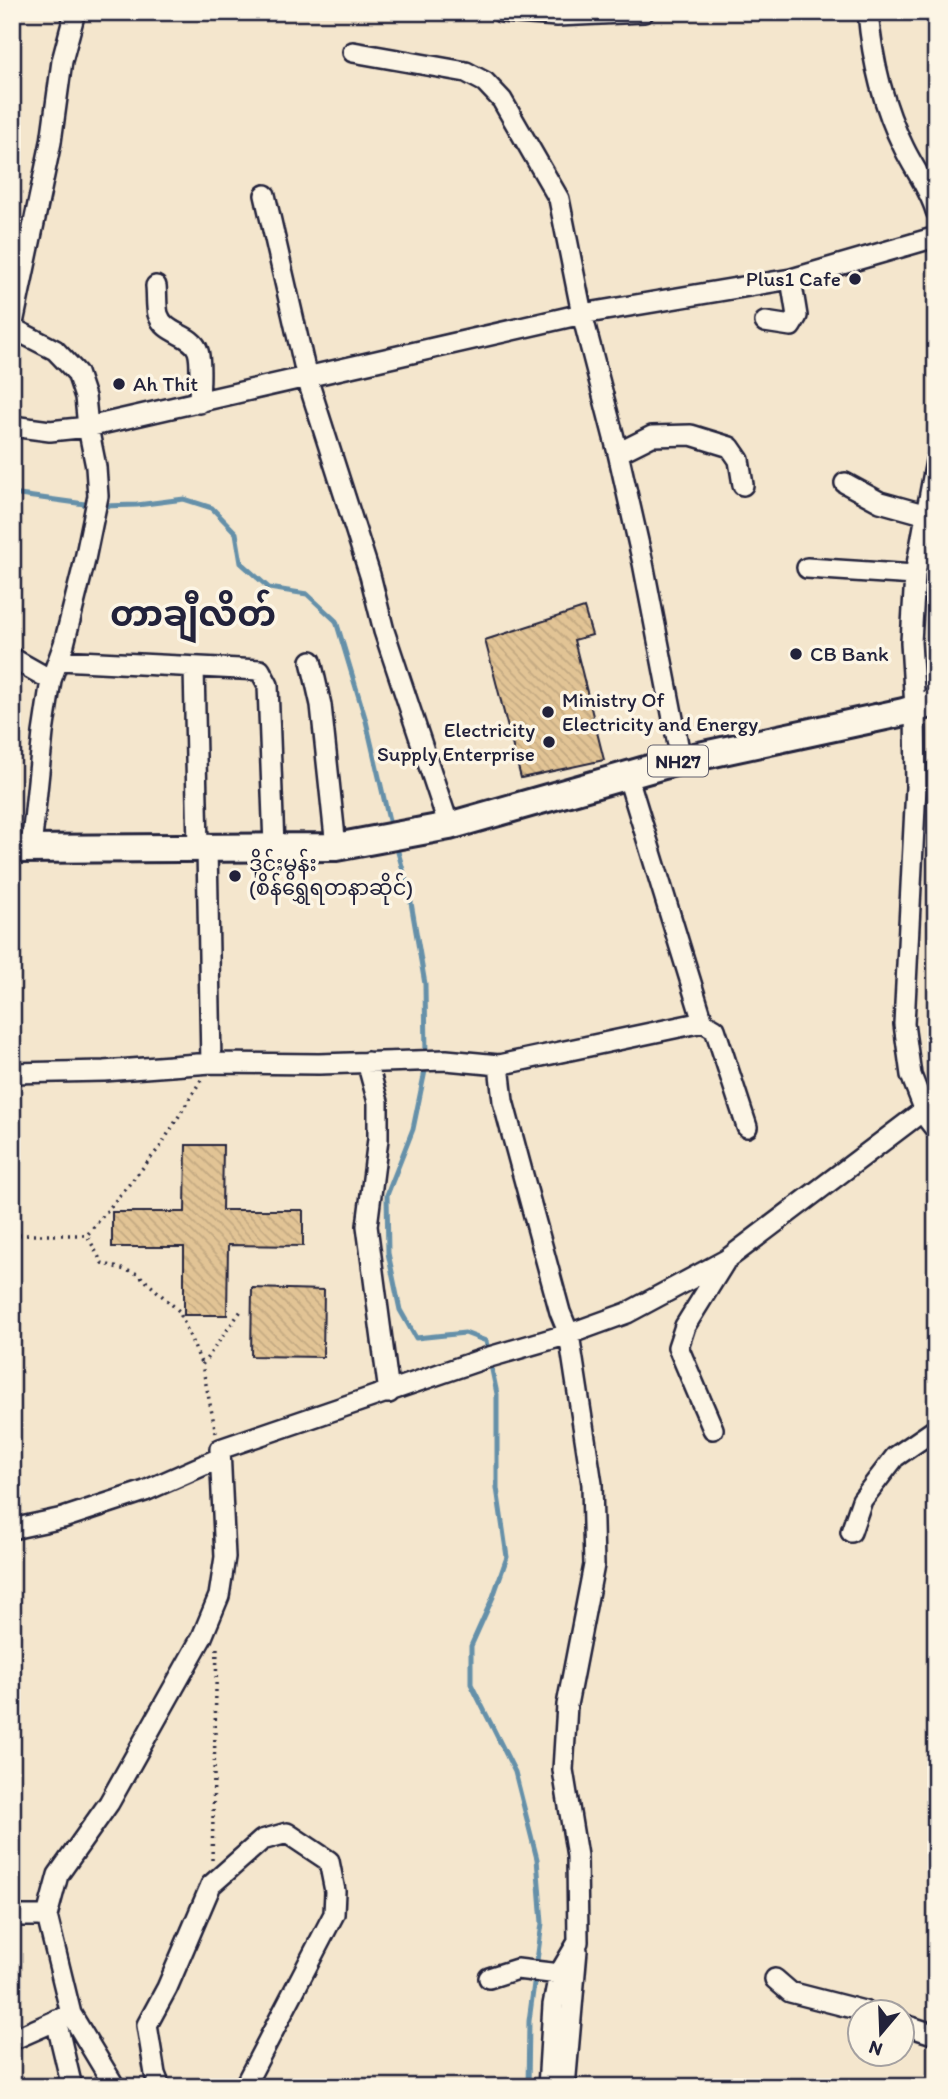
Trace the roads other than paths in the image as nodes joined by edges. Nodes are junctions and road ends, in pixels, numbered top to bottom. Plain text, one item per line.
1 (75, 12) edge
2 (501, 12) edge
3 (644, 12) edge
4 (868, 12) edge
5 (353, 52) dead end
6 (265, 195) dead end
7 (936, 211) edge
8 (936, 237) edge
9 (791, 279) junction
10 (156, 286) dead end
11 (582, 314) junction
12 (765, 322) dead end
13 (12, 328) edge
14 (307, 378) junction
15 (199, 402) junction
16 (12, 426) edge
17 (88, 428) junction
18 (618, 453) junction
19 (936, 461) edge
20 (845, 483) dead end
21 (743, 485) dead end
22 (927, 515) junction
23 (807, 568) dead end
24 (915, 575) junction
25 (12, 658) edge
26 (59, 660) junction
27 (311, 661) dead end
28 (194, 668) junction
29 (51, 680) junction
30 (926, 705) edge
31 (681, 760) junction
32 (626, 774) junction
33 (449, 826) junction
34 (274, 846) junction
35 (203, 847) junction
36 (336, 847) junction
37 (21, 849) edge
38 (703, 1022) junction
39 (368, 1062) junction
40 (211, 1063) junction
41 (499, 1065) junction
42 (12, 1073) edge
43 (930, 1105) edge
44 (747, 1127) dead end
45 (936, 1130) edge
46 (726, 1260) junction
47 (569, 1334) junction
48 (389, 1393) junction
49 (713, 1429) dead end
50 (936, 1429) edge
51 (220, 1454) junction
52 (12, 1529) edge
53 (851, 1532) dead end
54 (12, 1916) edge
55 (47, 1916) junction
56 (578, 1942) junction
57 (559, 1974) junction
58 (489, 1978) dead end
59 (775, 1979) dead end
60 (846, 2006) edge
61 (64, 2017) junction
62 (916, 2029) edge
63 (936, 2035) edge
64 (12, 2040) edge
65 (72, 2087) edge
66 (115, 2087) edge
67 (160, 2087) edge
68 (244, 2087) edge
69 (548, 2087) edge
70 (565, 2087) edge

1 - 13 street
2 - 3 street
4 - 7 street
5 - 11 street
6 - 14 street
8 - 9 street
9 - 11 street
9 - 12 street
10 - 15 street
11 - 14 street
11 - 18 street
13 - 17 street
14 - 15 street
14 - 33 street
15 - 17 street
16 - 17 street
17 - 26 street
18 - 21 street
18 - 31 street
19 - 22 street
20 - 22 street
22 - 24 street
23 - 24 street
24 - 30 street
25 - 29 street
26 - 28 street
26 - 29 street
27 - 36 street
28 - 34 street
28 - 35 street
29 - 37 street
30 - 31 main road, NH27
30 - 43 street
31 - 32 main road, NH27
32 - 33 main road, NH27
32 - 38 street
33 - 36 main road, NH27
34 - 35 main road, NH27
34 - 36 main road, NH27
35 - 37 main road, NH27
35 - 40 street
38 - 41 street
38 - 44 street
39 - 40 street
39 - 41 street
39 - 48 street
40 - 42 street
41 - 47 street
43 - 45 street
43 - 46 street
46 - 47 street
46 - 49 street
47 - 48 street
47 - 56 street
48 - 51 street
50 - 53 street
51 - 52 street
51 - 55 street
54 - 55 street
55 - 61 street
56 - 57 street
56 - 70 street
57 - 58 street
57 - 69 street
59 - 60 street
61 - 64 street
61 - 65 street
61 - 66 street
62 - 63 street
67 - 68 street

